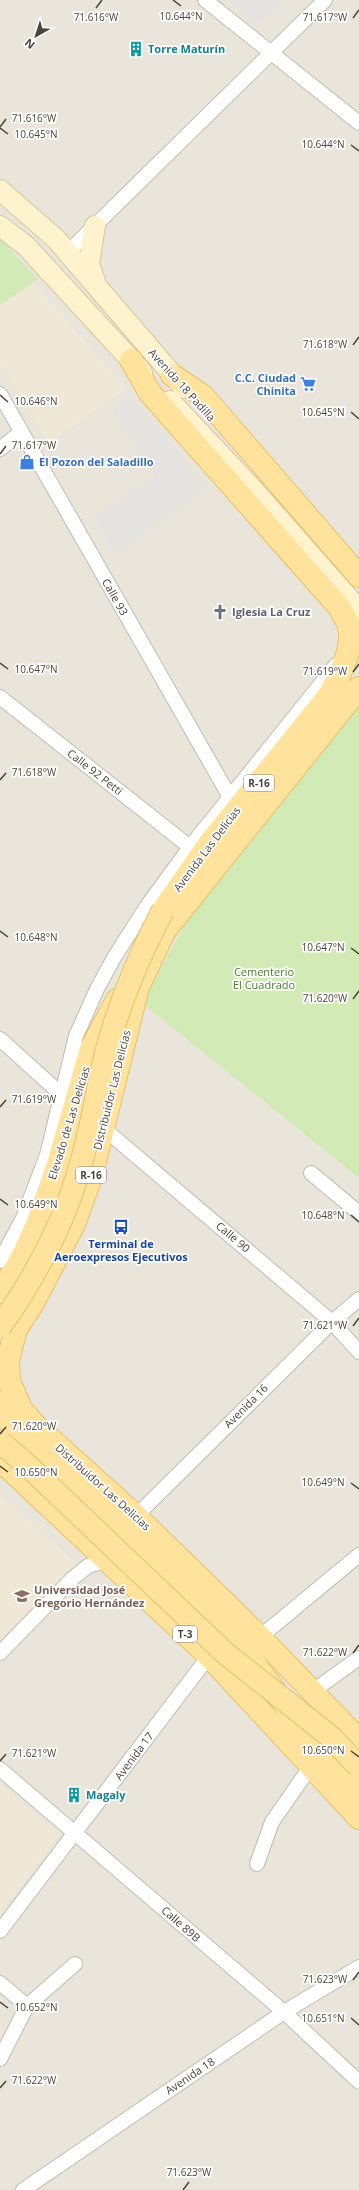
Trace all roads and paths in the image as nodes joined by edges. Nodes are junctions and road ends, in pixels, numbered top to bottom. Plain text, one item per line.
1 (206, 0) edge
2 (325, 0) edge
3 (272, 54) junction
4 (359, 123) edge
5 (0, 190) edge
6 (0, 208) edge
7 (0, 226) edge
8 (95, 226) junction
9 (68, 252) junction
10 (96, 285) junction
11 (131, 360) junction
12 (172, 375) junction
13 (0, 394) edge
14 (21, 432) junction
15 (0, 449) edge
16 (256, 481) junction
17 (359, 576) edge
18 (359, 586) edge
19 (359, 610) edge
20 (356, 648) edge
21 (359, 688) edge
22 (0, 697) edge
23 (231, 798) junction
24 (190, 846) junction
25 (163, 910) joint
26 (164, 932) junction
27 (0, 1039) edge
28 (62, 1095) junction
29 (102, 1127) junction
30 (311, 1172) dead end
31 (359, 1213) edge
32 (0, 1261) edge
33 (0, 1292) edge
34 (359, 1299) edge
35 (332, 1322) junction
36 (3, 1323) edge
37 (0, 1344) edge
38 (359, 1352) edge
39 (0, 1390) edge
40 (0, 1396) edge
41 (0, 1402) edge
42 (21, 1409) junction
43 (0, 1442) edge
44 (0, 1460) edge
45 (136, 1516) junction
46 (359, 1555) edge
47 (107, 1560) junction
48 (260, 1637) junction
49 (0, 1653) edge
50 (209, 1656) junction
51 (359, 1658) edge
52 (313, 1691) junction
53 (359, 1740) edge
54 (311, 1766) junction
55 (359, 1768) edge
56 (0, 1769) edge
57 (359, 1795) edge
58 (359, 1818) edge
59 (76, 1833) junction
60 (257, 1864) dead end
61 (0, 1931) edge
62 (75, 1964) dead end
63 (359, 1966) edge
64 (0, 1983) edge
65 (27, 2006) junction
66 (284, 2012) junction
67 (0, 2059) edge
68 (359, 2082) edge
69 (23, 2190) edge

1 - 3 street
2 - 3 street
3 - 4 street
3 - 8 street
5 - 9 street, Avenida 18 Padilla
6 - 9 street
7 - 11 street, Avenida 18 Padilla
8 - 9 street
8 - 10 street
9 - 10 street, Avenida 18 Padilla
10 - 12 street, Avenida 18 Padilla
11 - 16 street, Avenida 18 Padilla
11 - 20 main road
12 - 16 street, Avenida 18 Padilla
12 - 17 main road
13 - 14 street, Calle 93
14 - 15 street
14 - 23 street, Calle 93
16 - 18 street, Avenida 18 Padilla
16 - 19 street, Avenida 18 Padilla
20 - 23 street, Avenida Las Delicias / R-16
20 - 25 main road, Avenida Las Delicias / R-16
21 - 26 main road, Avenida Las Delicias / R-16
22 - 24 street, Calle 92 Petti
23 - 24 street, Avenida Las Delicias / R-16
24 - 28 street, R-16
25 - 36 main road, Elevado de Las Delicias / R-16, bridge
26 - 29 main road, Distribuidor Las Delicias / R-16
26 - 33 main road, Elevado de Las Delicias / R-16
27 - 28 street
28 - 32 street, R-16
29 - 35 street, Calle 90
29 - 42 main road, Distribuidor Las Delicias / R-16
30 - 31 street
34 - 35 street, Avenida 16
35 - 38 street, Calle 90
35 - 45 street, Avenida 16
36 - 37 main road, Elevado de Las Delicias
39 - 42 street
40 - 42 main road
41 - 57 main road
42 - 45 main road, Distribuidor Las Delicias
43 - 55 main road, bridge
44 - 47 main road, T-3
45 - 48 main road, Distribuidor Las Delicias
46 - 48 street
47 - 49 street
47 - 50 main road, T-3
48 - 52 main road, Distribuidor Las Delicias
50 - 54 main road, T-3
50 - 59 street, Avenida 17
51 - 52 street
52 - 53 main road, Distribuidor Las Delicias
54 - 58 main road, T-3
54 - 60 street
56 - 59 street, Calle 89B
59 - 61 street, Avenida 17
59 - 66 street, Calle 89B
62 - 65 street
63 - 66 street, Avenida 18
64 - 65 street
65 - 67 street
66 - 68 street, Calle 89B
66 - 69 street, Avenida 18

